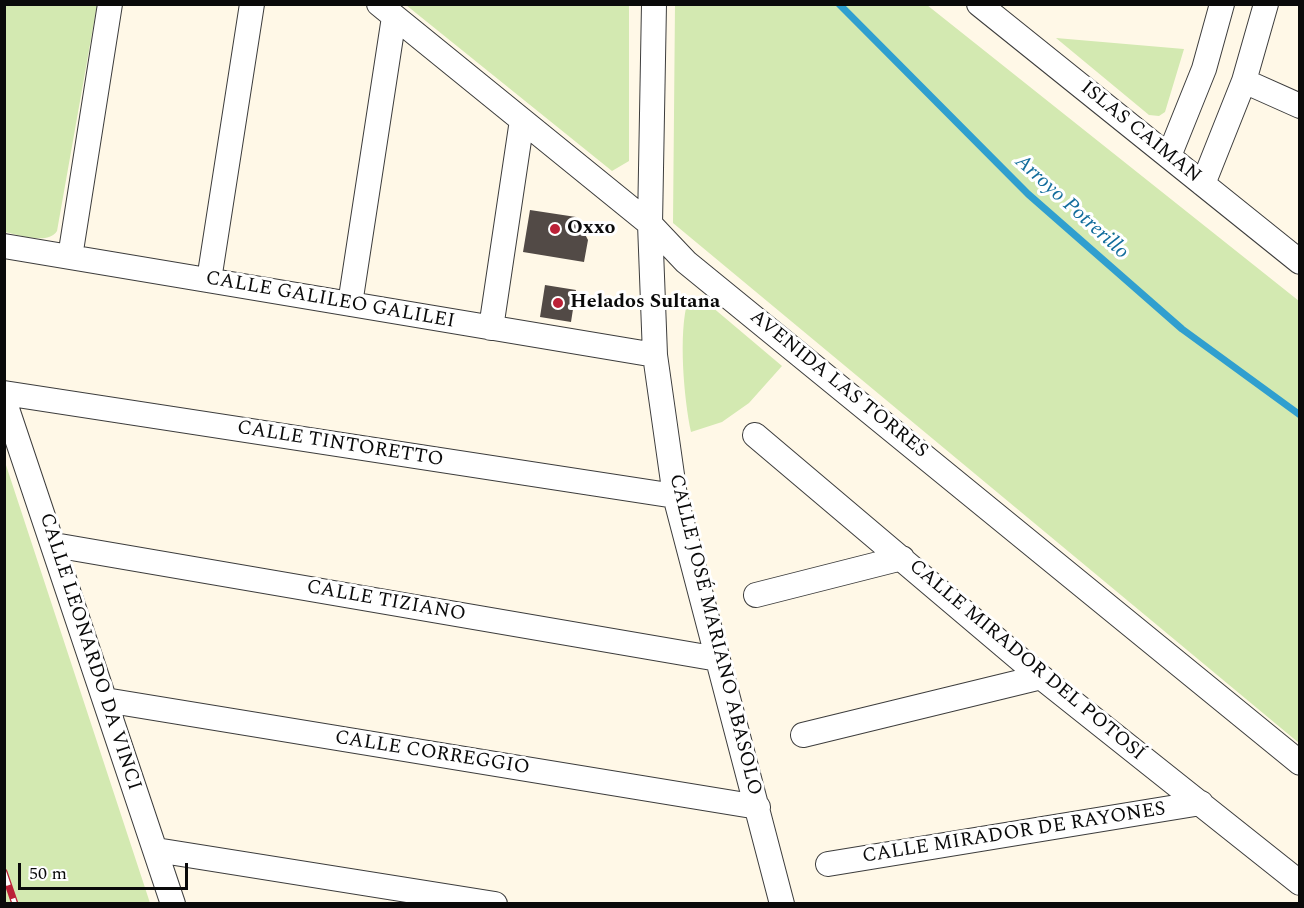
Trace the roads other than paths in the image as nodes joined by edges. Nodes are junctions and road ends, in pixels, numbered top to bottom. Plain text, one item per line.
1 (110, 4) edge
2 (252, 4) edge
3 (654, 4) edge
4 (979, 4) edge
5 (1222, 4) edge
6 (1266, 4) edge
7 (387, 11) edge
8 (1244, 81) junction
9 (1299, 106) edge
10 (522, 120) junction
11 (1169, 156) junction
12 (1203, 184) junction
13 (650, 224) junction
14 (4, 246) edge
15 (70, 257) junction
16 (1297, 260) edge
17 (209, 280) junction
18 (350, 304) junction
19 (491, 328) junction
20 (655, 355) junction
21 (4, 393) edge
22 (4, 400) edge
23 (755, 435) dead end
24 (675, 496) junction
25 (54, 545) junction
26 (902, 558) junction
27 (756, 595) dead end
28 (718, 659) junction
29 (1041, 677) junction
30 (105, 700) junction
31 (803, 735) dead end
32 (1299, 763) edge
33 (1201, 803) junction
34 (758, 807) junction
35 (156, 850) junction
36 (828, 864) dead end
37 (1299, 883) edge
38 (173, 903) edge
39 (495, 903) edge
40 (782, 903) edge

1 - 15 street
2 - 17 street
3 - 13 street, CALLE JOSÉ MARIANO ABASOLO
4 - 11 street, ISLAS CAIMAN
5 - 11 street
6 - 8 street
7 - 10 street, AVENIDA LAS TORRES
7 - 18 street
8 - 9 street
8 - 12 street
10 - 13 street, AVENIDA LAS TORRES
10 - 19 street
11 - 12 street, ISLAS CAIMAN
12 - 16 street, ISLAS CAIMAN
13 - 20 street, CALLE JOSÉ MARIANO ABASOLO
13 - 32 street, AVENIDA LAS TORRES
14 - 15 street, CALLE GALILEO GALILEI
15 - 17 street, CALLE GALILEO GALILEI
17 - 18 street, CALLE GALILEO GALILEI
18 - 19 street, CALLE GALILEO GALILEI
19 - 20 street, CALLE GALILEO GALILEI
20 - 24 street, CALLE JOSÉ MARIANO ABASOLO
21 - 24 street, CALLE TINTORETTO
22 - 25 street, CALLE LEONARDO DA VINCI
23 - 26 street, CALLE MIRADOR DEL POTOSÍ
24 - 28 street, CALLE JOSÉ MARIANO ABASOLO
25 - 28 street, CALLE TIZIANO
25 - 30 street, CALLE LEONARDO DA VINCI
26 - 27 street
26 - 29 street, CALLE MIRADOR DEL POTOSÍ
28 - 34 street, CALLE JOSÉ MARIANO ABASOLO
29 - 31 street
29 - 33 street, CALLE MIRADOR DEL POTOSÍ
30 - 34 street, CALLE CORREGGIO
30 - 35 street, CALLE LEONARDO DA VINCI
33 - 36 street, CALLE MIRADOR DE RAYONES
33 - 37 street, CALLE MIRADOR DEL POTOSÍ
34 - 40 street, CALLE JOSÉ MARIANO ABASOLO
35 - 38 street, CALLE LEONARDO DA VINCI
35 - 39 street

